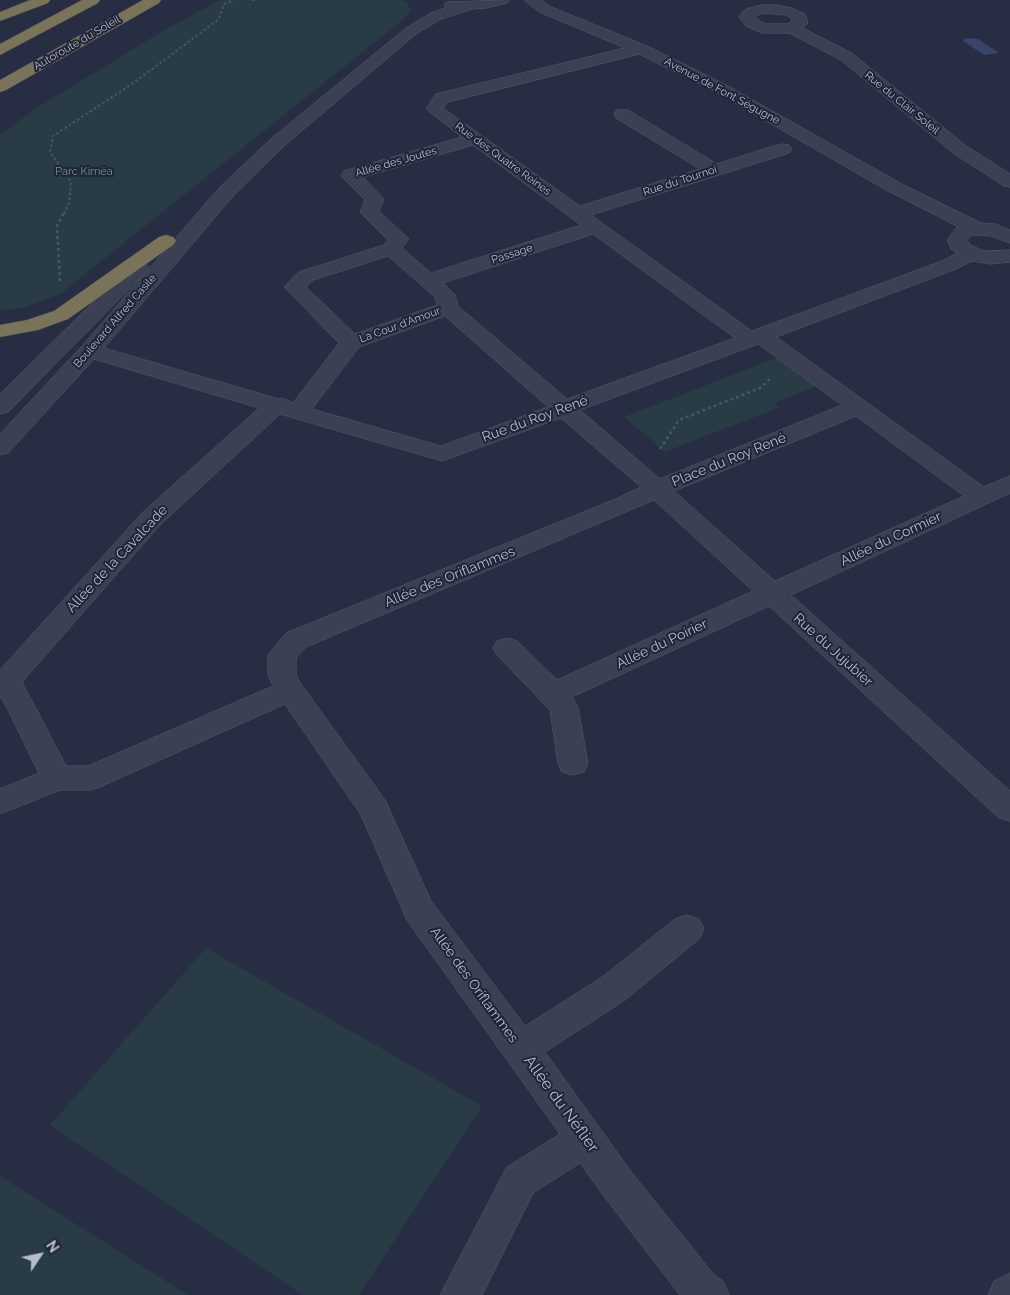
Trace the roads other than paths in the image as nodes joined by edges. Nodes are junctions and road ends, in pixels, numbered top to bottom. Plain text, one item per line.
1 (43, 0) edge
2 (93, 0) edge
3 (154, 0) edge
4 (502, 0) edge
5 (486, 4) junction
6 (538, 5) edge
7 (468, 6) junction
8 (0, 17) edge
9 (792, 28) dead end
10 (411, 31) junction
11 (641, 49) junction
12 (0, 50) edge
13 (0, 98) edge
14 (622, 114) dead end
15 (474, 139) junction
16 (783, 149) dead end
17 (714, 170) junction
18 (1010, 182) edge
19 (226, 191) junction
20 (578, 213) junction
21 (595, 227) junction
22 (968, 232) junction
23 (1008, 233) edge
24 (166, 241) junction
25 (391, 249) junction
26 (971, 254) junction
27 (1007, 259) edge
28 (430, 280) junction
29 (448, 308) junction
30 (0, 331) edge
31 (754, 337) junction
32 (351, 342) junction
33 (90, 351) junction
34 (0, 407) edge
35 (288, 407) junction
36 (858, 407) junction
37 (565, 409) junction
38 (0, 448) edge
39 (1010, 484) edge
40 (657, 489) junction
41 (982, 497) junction
42 (771, 594) junction
43 (507, 648) dead end
44 (4, 684) edge
45 (290, 690) junction
46 (553, 694) junction
47 (573, 764) dead end
48 (57, 778) junction
49 (0, 802) edge
50 (1010, 809) edge
51 (688, 929) dead end
52 (521, 1048) junction
53 (586, 1138) junction
54 (703, 1293) edge
55 (460, 1295) edge

1 - 8 highway
2 - 12 highway
3 - 13 highway, Autoroute du Soleil
4 - 5 street
5 - 6 street, Avenue de Font Ségugne
5 - 7 street
6 - 11 street, Avenue de Font Ségugne
7 - 10 street, Boulevard Alfred Casile
7 - 10 street, Boulevard Alfred Casile
9 - 18 street, Rue du Clair Soleil
10 - 19 street, Boulevard Alfred Casile
11 - 15 street, Rue des Quatre Reines
11 - 22 street, Avenue de Font Ségugne
14 - 17 street
15 - 20 street, Rue des Quatre Reines
15 - 25 street, Allée des Joutes
16 - 17 street, Rue du Tournoi
17 - 20 street, Rue du Tournoi
19 - 24 street, Boulevard Alfred Casile
19 - 33 street, Boulevard Alfred Casile
20 - 21 street, Rue des Quatre Reines
21 - 28 street, Passage
21 - 31 street, Rue des Quatre Reines
22 - 23 street, Avenue de Font Ségugne
22 - 26 street, Avenue de Font Ségugne
24 - 30 highway
24 - 34 street, Boulevard Alfred Casile
25 - 28 street, La Cour d'Amour
25 - 32 street, La Cour d'Amour
26 - 27 street
26 - 31 street, Rue du Roy René
28 - 29 street, La Cour d'Amour
29 - 32 street, La Cour d'Amour
29 - 37 street, La Cour d'Amour
31 - 36 street
31 - 37 street, Rue du Roy René
32 - 35 street, Allée de la Cavalcade
33 - 35 street, Rue du Roy René
33 - 38 street, Boulevard Alfred Casile
35 - 37 street, Rue du Roy René
35 - 44 street, Allée de la Cavalcade
36 - 40 street, Place du Roy René
36 - 41 street
37 - 40 street, Place du Roy René
39 - 41 street, Allée du Cormier
40 - 42 street, Rue du Jujubier
40 - 45 street, Allée des Oriflammes
41 - 42 street, Allée du Cormier
42 - 46 street, Allée du Poirier
42 - 50 street, Rue du Jujubier
43 - 46 street
44 - 48 street
45 - 48 street
45 - 52 street, Allée des Oriflammes
46 - 47 street
48 - 49 street
51 - 52 street, Allée du Néflier
52 - 53 street, Allée du Néflier
53 - 54 street, Allée du Néflier
53 - 55 street

